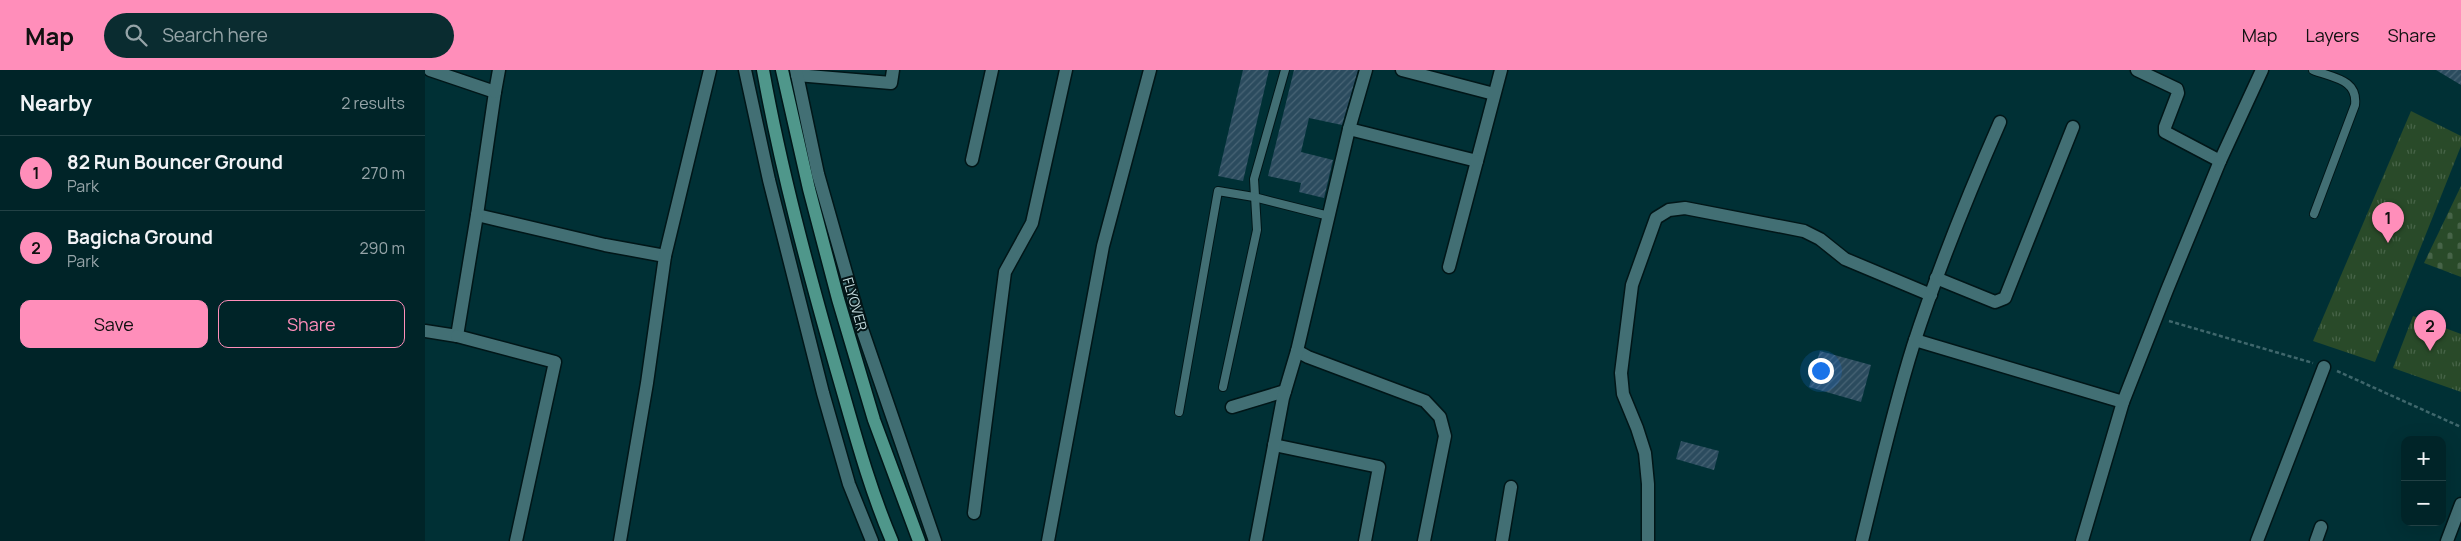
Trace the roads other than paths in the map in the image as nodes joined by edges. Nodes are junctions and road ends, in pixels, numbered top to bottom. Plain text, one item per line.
1 (429, 70) edge
2 (499, 70) edge
3 (710, 70) edge
4 (745, 70) edge
5 (763, 70) edge
6 (782, 70) edge
7 (893, 70) edge
8 (992, 70) edge
9 (1066, 70) edge
10 (1150, 70) edge
11 (1285, 70) edge
12 (1366, 70) edge
13 (1402, 70) edge
14 (1501, 70) edge
15 (2137, 70) edge
16 (2262, 70) edge
17 (2313, 70) edge
18 (796, 72) edge
19 (495, 92) junction
20 (1494, 94) junction
21 (2000, 122) dead end
22 (2073, 126) dead end
23 (1349, 129) junction
24 (972, 160) dead end
25 (1477, 161) junction
26 (2220, 161) junction
27 (1255, 197) junction
28 (2314, 214) dead end
29 (477, 215) junction
30 (1329, 216) junction
31 (665, 256) junction
32 (1449, 267) dead end
33 (1937, 278) junction
34 (1931, 294) junction
35 (425, 331) edge
36 (457, 336) junction
37 (1915, 340) junction
38 (1297, 350) junction
39 (2325, 367) dead end
40 (1223, 387) dead end
41 (1285, 391) junction
42 (2123, 402) junction
43 (1232, 407) dead end
44 (1179, 412) dead end
45 (1274, 445) junction
46 (1511, 487) dead end
47 (2461, 504) edge
48 (974, 513) dead end
49 (2321, 528) dead end
50 (516, 541) edge
51 (620, 541) edge
52 (872, 541) edge
53 (892, 541) edge
54 (919, 541) edge
55 (935, 541) edge
56 (1047, 541) edge
57 (1256, 541) edge
58 (1365, 541) edge
59 (1424, 541) edge
60 (1502, 541) edge
61 (1649, 541) edge
62 (1861, 541) edge
63 (2081, 541) edge
64 (2257, 541) edge
65 (2316, 541) edge
66 (2447, 541) edge

1 - 19 street
2 - 19 street
3 - 31 street
4 - 52 street
5 - 53 main road
6 - 54 main road, FLYOVER
7 - 18 street
8 - 24 street
9 - 48 street
10 - 56 street
11 - 27 lane
12 - 23 street
13 - 20 street
14 - 20 street
15 - 26 street
16 - 26 street
17 - 28 lane
18 - 55 street
19 - 29 street
20 - 25 street
21 - 33 street
22 - 33 street
23 - 25 street
23 - 30 street
25 - 32 street
26 - 42 street
27 - 30 lane
27 - 40 lane
27 - 44 lane
29 - 31 street
29 - 36 street
30 - 38 street
31 - 51 street
33 - 34 street
34 - 37 street
34 - 61 street
35 - 36 street
36 - 50 street
37 - 42 street
37 - 62 street
38 - 41 street
38 - 59 street
39 - 64 street
41 - 43 street
41 - 45 street
42 - 63 street
45 - 57 street
45 - 58 street
46 - 60 street
47 - 66 street
49 - 65 street

